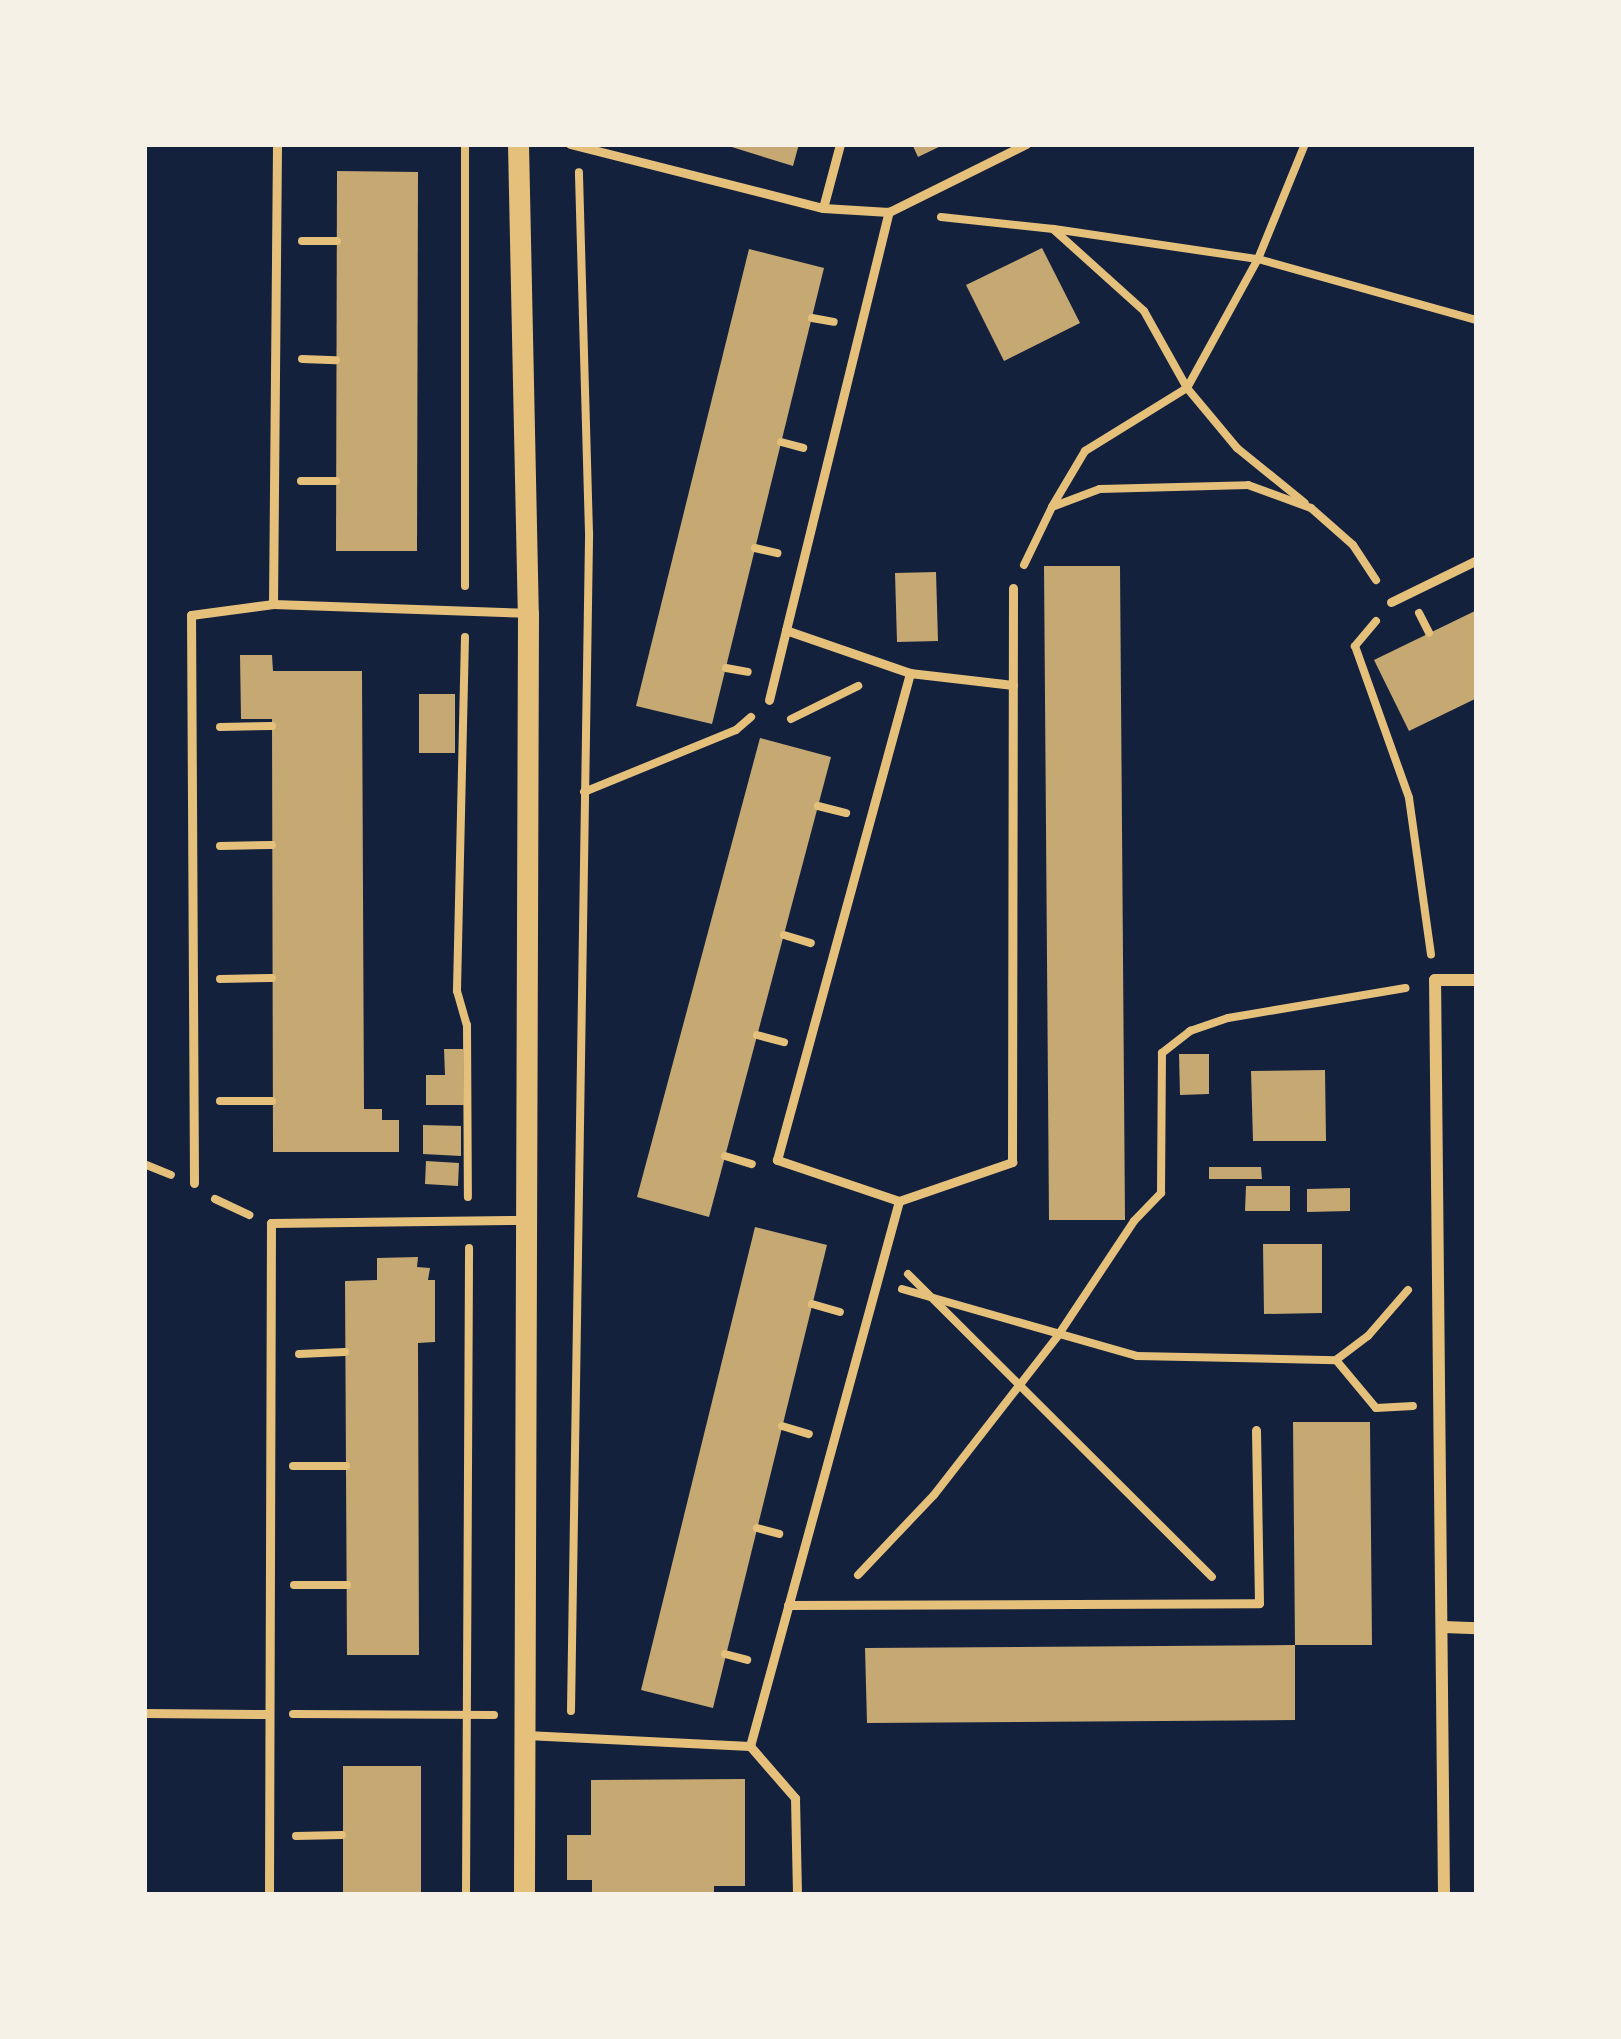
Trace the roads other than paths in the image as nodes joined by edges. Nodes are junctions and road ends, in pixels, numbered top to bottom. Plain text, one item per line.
1 (277, 144) edge
2 (518, 144) edge
3 (840, 144) edge
4 (1026, 144) edge
5 (574, 145) edge
6 (823, 208) junction
7 (889, 212) junction
8 (1477, 560) edge
9 (1013, 588) road end
10 (1391, 602) road end
11 (273, 604) junction
12 (528, 613) junction
13 (786, 630) junction
14 (910, 673) junction
15 (1013, 685) junction
16 (769, 700) road end
17 (1477, 980) edge
18 (194, 1184) road end
19 (899, 1201) junction
20 (526, 1220) junction
21 (1256, 1430) dead end
22 (788, 1605) junction
23 (1444, 1628) junction
24 (1477, 1628) edge
25 (144, 1713) edge
26 (268, 1714) junction
27 (526, 1725) junction
28 (750, 1746) junction
29 (269, 1895) edge
30 (524, 1895) edge
31 (797, 1895) edge
32 (1444, 1895) edge

1 - 11 lane
2 - 12 street
3 - 6 lane
4 - 7 lane
5 - 6 lane
6 - 7 lane
7 - 13 lane
8 - 10 lane
9 - 15 lane
11 - 12 lane
11 - 18 lane
12 - 20 street
13 - 14 lane
13 - 16 lane
14 - 15 lane
14 - 19 lane
15 - 19 lane
17 - 23 street
19 - 22 lane
20 - 26 lane
20 - 27 street
21 - 22 lane
22 - 28 lane
23 - 24 street
23 - 32 street
25 - 26 lane
26 - 29 lane
27 - 28 lane
27 - 30 street
28 - 31 lane

